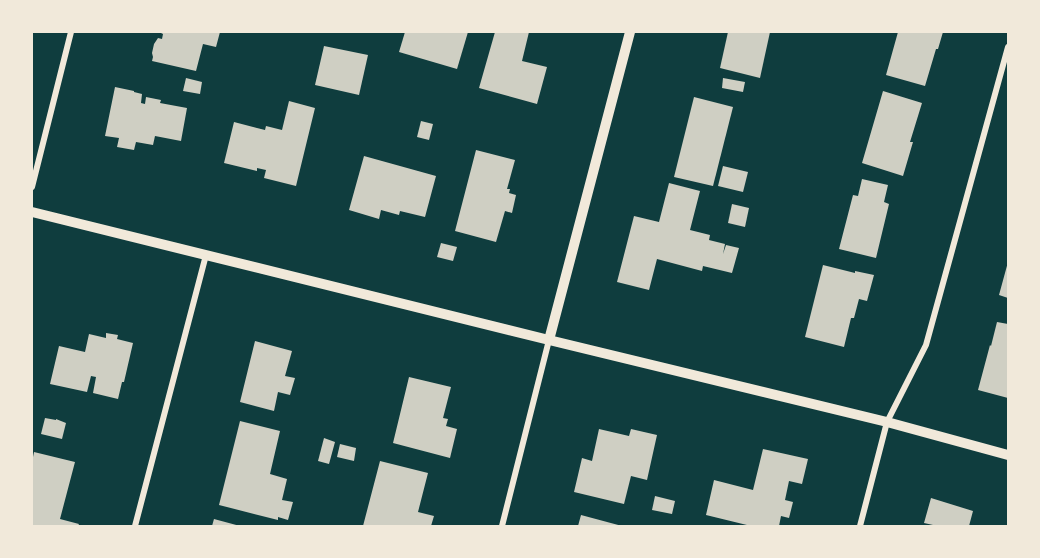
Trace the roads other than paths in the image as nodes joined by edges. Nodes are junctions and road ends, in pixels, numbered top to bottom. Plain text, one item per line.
1 (71, 32) edge
2 (630, 32) edge
3 (1008, 47) edge
4 (32, 187) edge
5 (32, 212) edge
6 (206, 255) junction
7 (549, 340) junction
8 (887, 422) junction
9 (1008, 455) edge
10 (135, 526) edge
11 (501, 526) edge
12 (860, 526) edge

1 - 4 street
2 - 7 street
3 - 8 street
5 - 6 street
6 - 7 street
6 - 10 street
7 - 8 street
7 - 11 street
8 - 9 street
8 - 12 street

